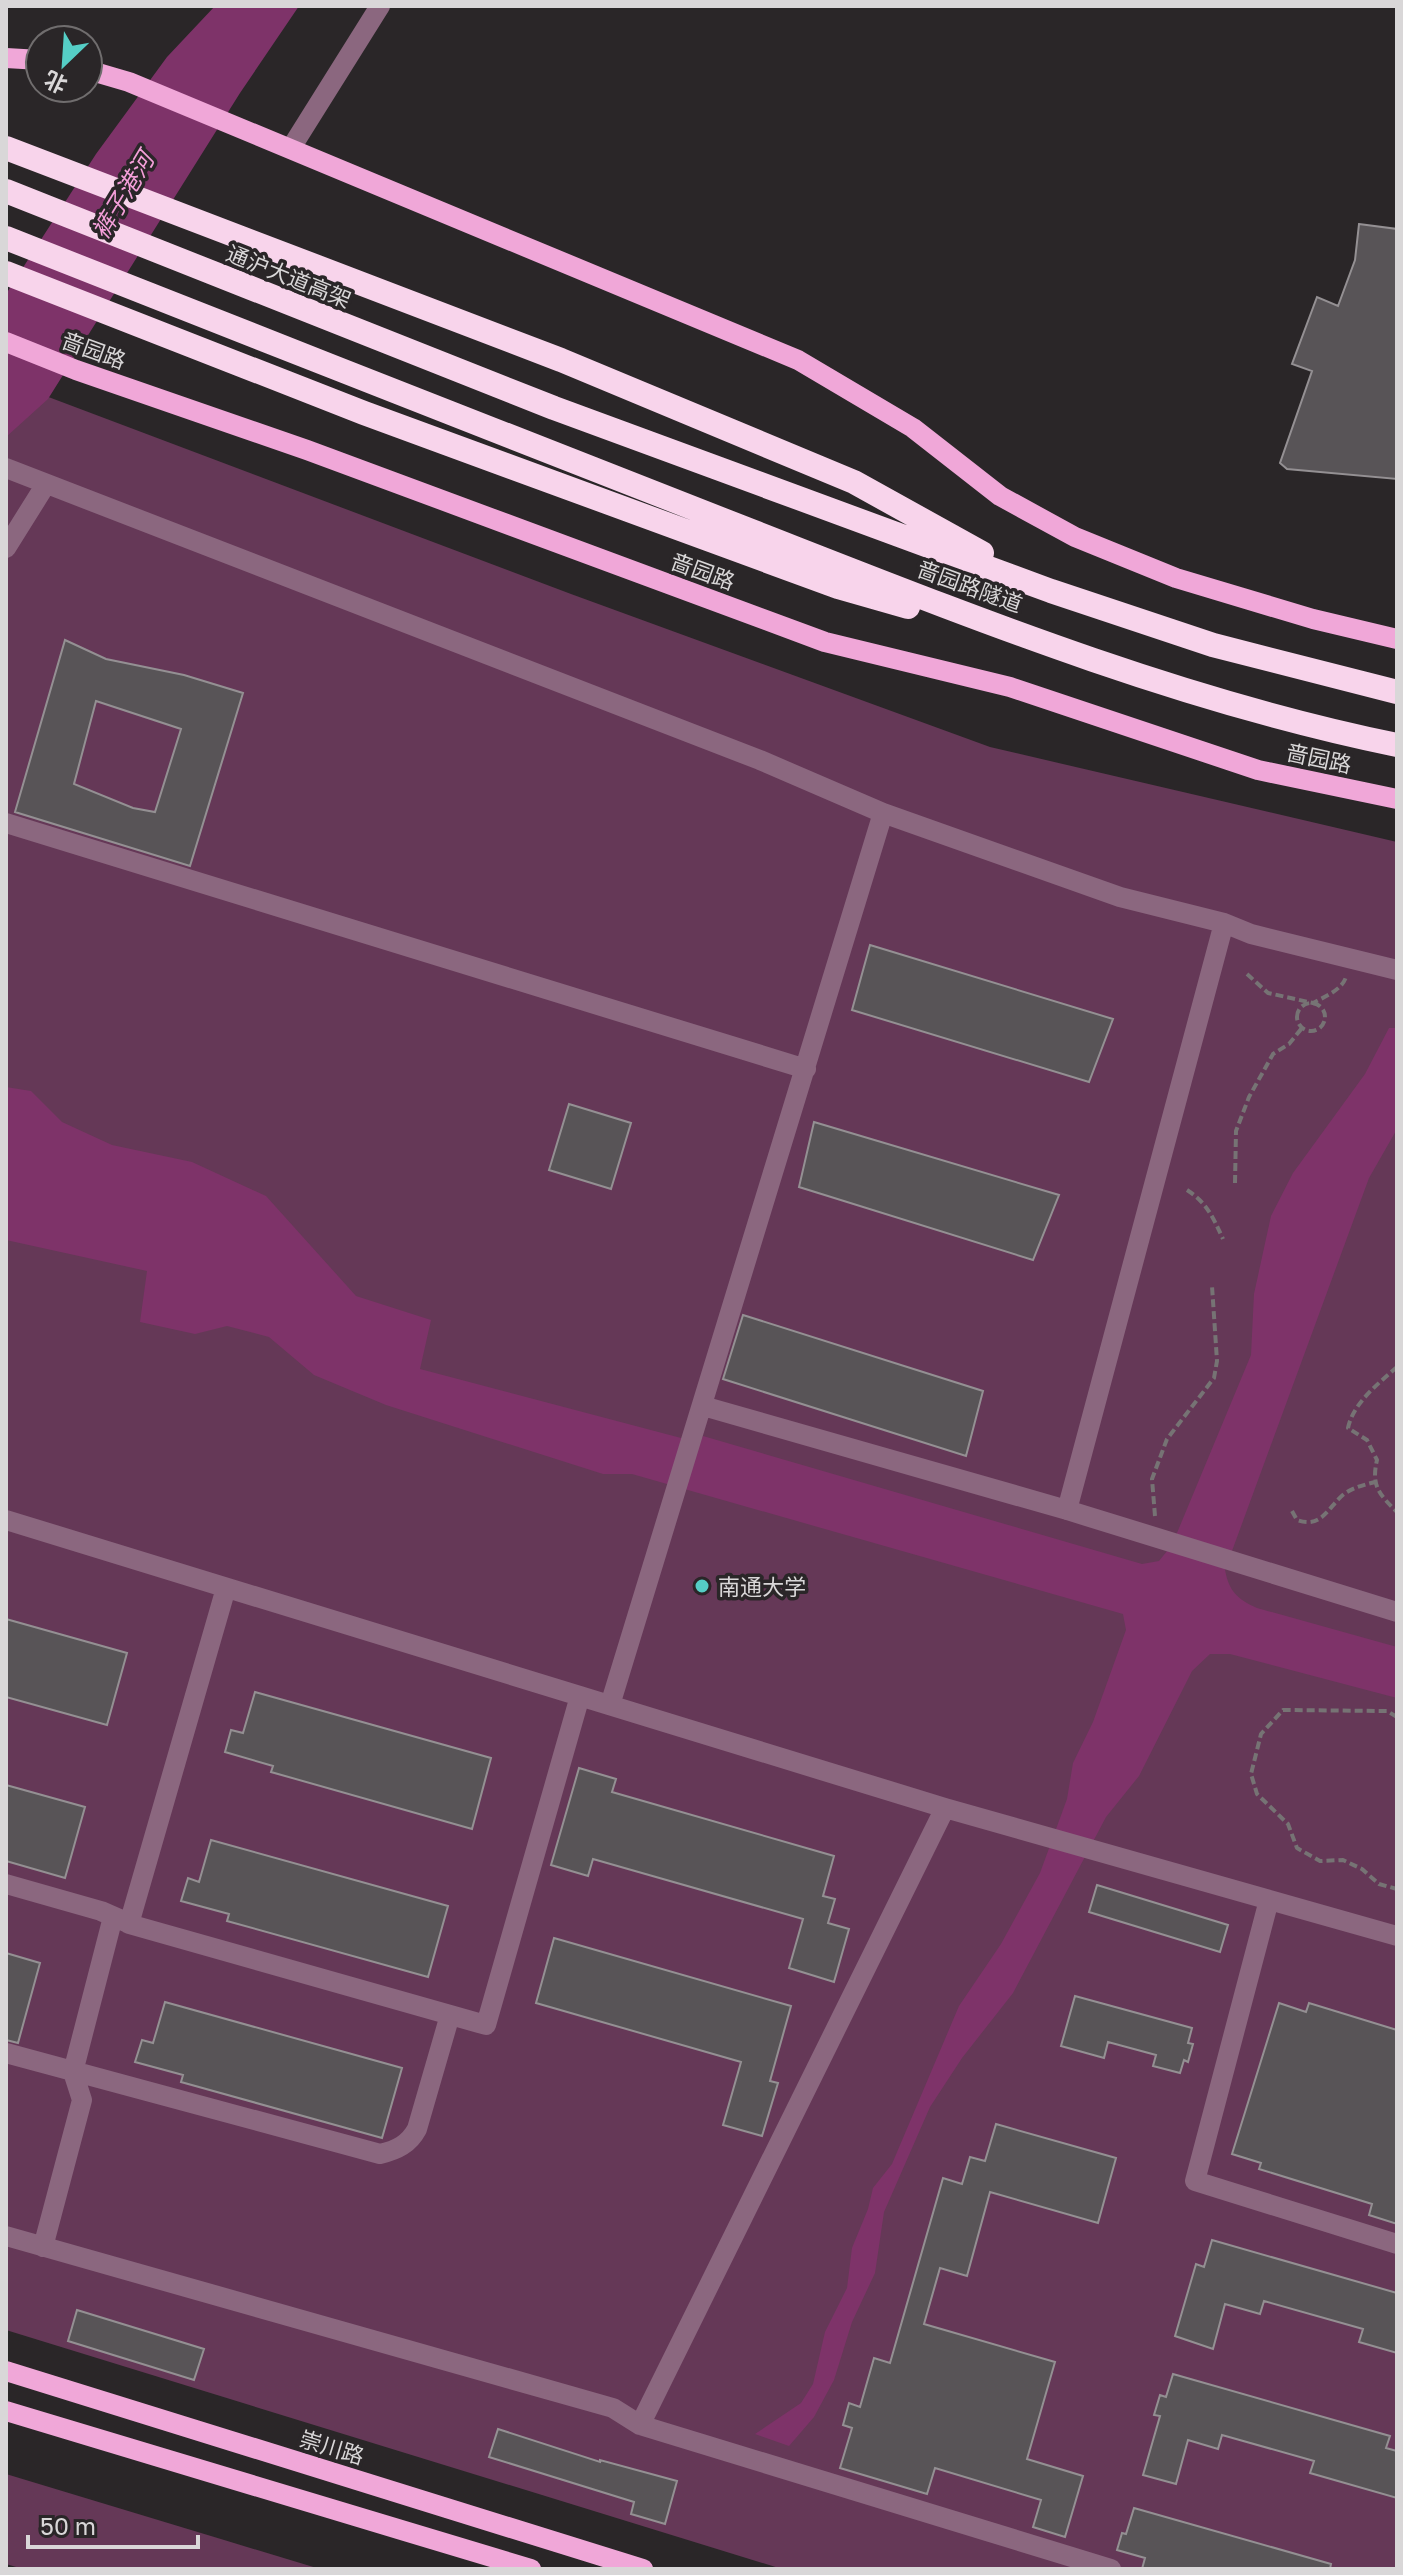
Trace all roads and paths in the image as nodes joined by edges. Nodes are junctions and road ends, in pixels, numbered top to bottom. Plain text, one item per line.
1 (380, 6) edge
2 (104, 75) edge
3 (6, 148) edge
4 (291, 148) junction
5 (6, 191) edge
6 (13, 240) edge
7 (8, 274) edge
8 (6, 342) edge
9 (554, 408) joint
10 (6, 468) edge
11 (46, 484) junction
12 (6, 548) edge
13 (1051, 591) junction
14 (1397, 639) edge
15 (1088, 657) junction
16 (1397, 692) edge
17 (1397, 745) edge
18 (1397, 799) edge
19 (883, 813) junction
20 (6, 823) edge
21 (1224, 923) junction
22 (1351, 960) junction
23 (1397, 970) edge
24 (1247, 974) dead end
25 (1313, 1003) junction
26 (1302, 1028) junction
27 (806, 1069) junction
28 (1235, 1183) dead end
29 (1187, 1190) dead end
30 (1223, 1239) dead end
31 (1212, 1286) dead end
32 (1397, 1367) edge
33 (703, 1406) junction
34 (1375, 1482) junction
35 (1067, 1510) junction
36 (1292, 1511) dead end
37 (1397, 1512) edge
38 (6, 1520) edge
39 (1162, 1540) junction
40 (226, 1588) junction
41 (1397, 1612) edge
42 (580, 1696) junction
43 (610, 1705) junction
44 (1397, 1717) edge
45 (945, 1808) junction
46 (6, 1884) edge
47 (1397, 1889) edge
48 (1269, 1900) junction
49 (121, 1920) junction
50 (1397, 1936) edge
51 (450, 2015) junction
52 (6, 2053) edge
53 (73, 2072) junction
54 (6, 2236) edge
55 (1397, 2244) edge
56 (43, 2247) junction
57 (6, 2371) edge
58 (6, 2411) edge
59 (640, 2425) junction
60 (531, 2569) edge
61 (643, 2569) edge
62 (1111, 2569) edge

1 - 4 street
2 - 4 main road
3 - 13 highway
4 - 14 main road
5 - 9 highway, 通沪大道高架
6 - 15 highway, 啬园路隧道
7 - 15 highway
8 - 18 main road, 啬园路
9 - 13 highway, 啬园路隧道
10 - 11 street
11 - 12 street
11 - 19 street
13 - 16 highway, 啬园路隧道
15 - 17 highway, 啬园路隧道
19 - 21 street
19 - 27 street
20 - 27 street
21 - 22 street
21 - 35 street
22 - 23 street
22 - 25 path
24 - 25 path
25 - 26 path
25 - 26 path
26 - 28 path
27 - 33 street
29 - 30 path
31 - 39 path
32 - 34 path
33 - 35 street
33 - 43 street
34 - 36 path
34 - 37 path
35 - 39 street
38 - 40 street
39 - 41 street
40 - 42 street
40 - 49 street
42 - 43 street
42 - 51 street
43 - 45 street
44 - 47 path
45 - 48 street
45 - 59 street
46 - 49 street
48 - 50 street
48 - 55 street
49 - 51 street
49 - 53 street
51 - 53 street
52 - 53 street
53 - 56 street
54 - 56 street
56 - 59 street
57 - 61 main road, 崇川路
58 - 60 main road
59 - 62 street

